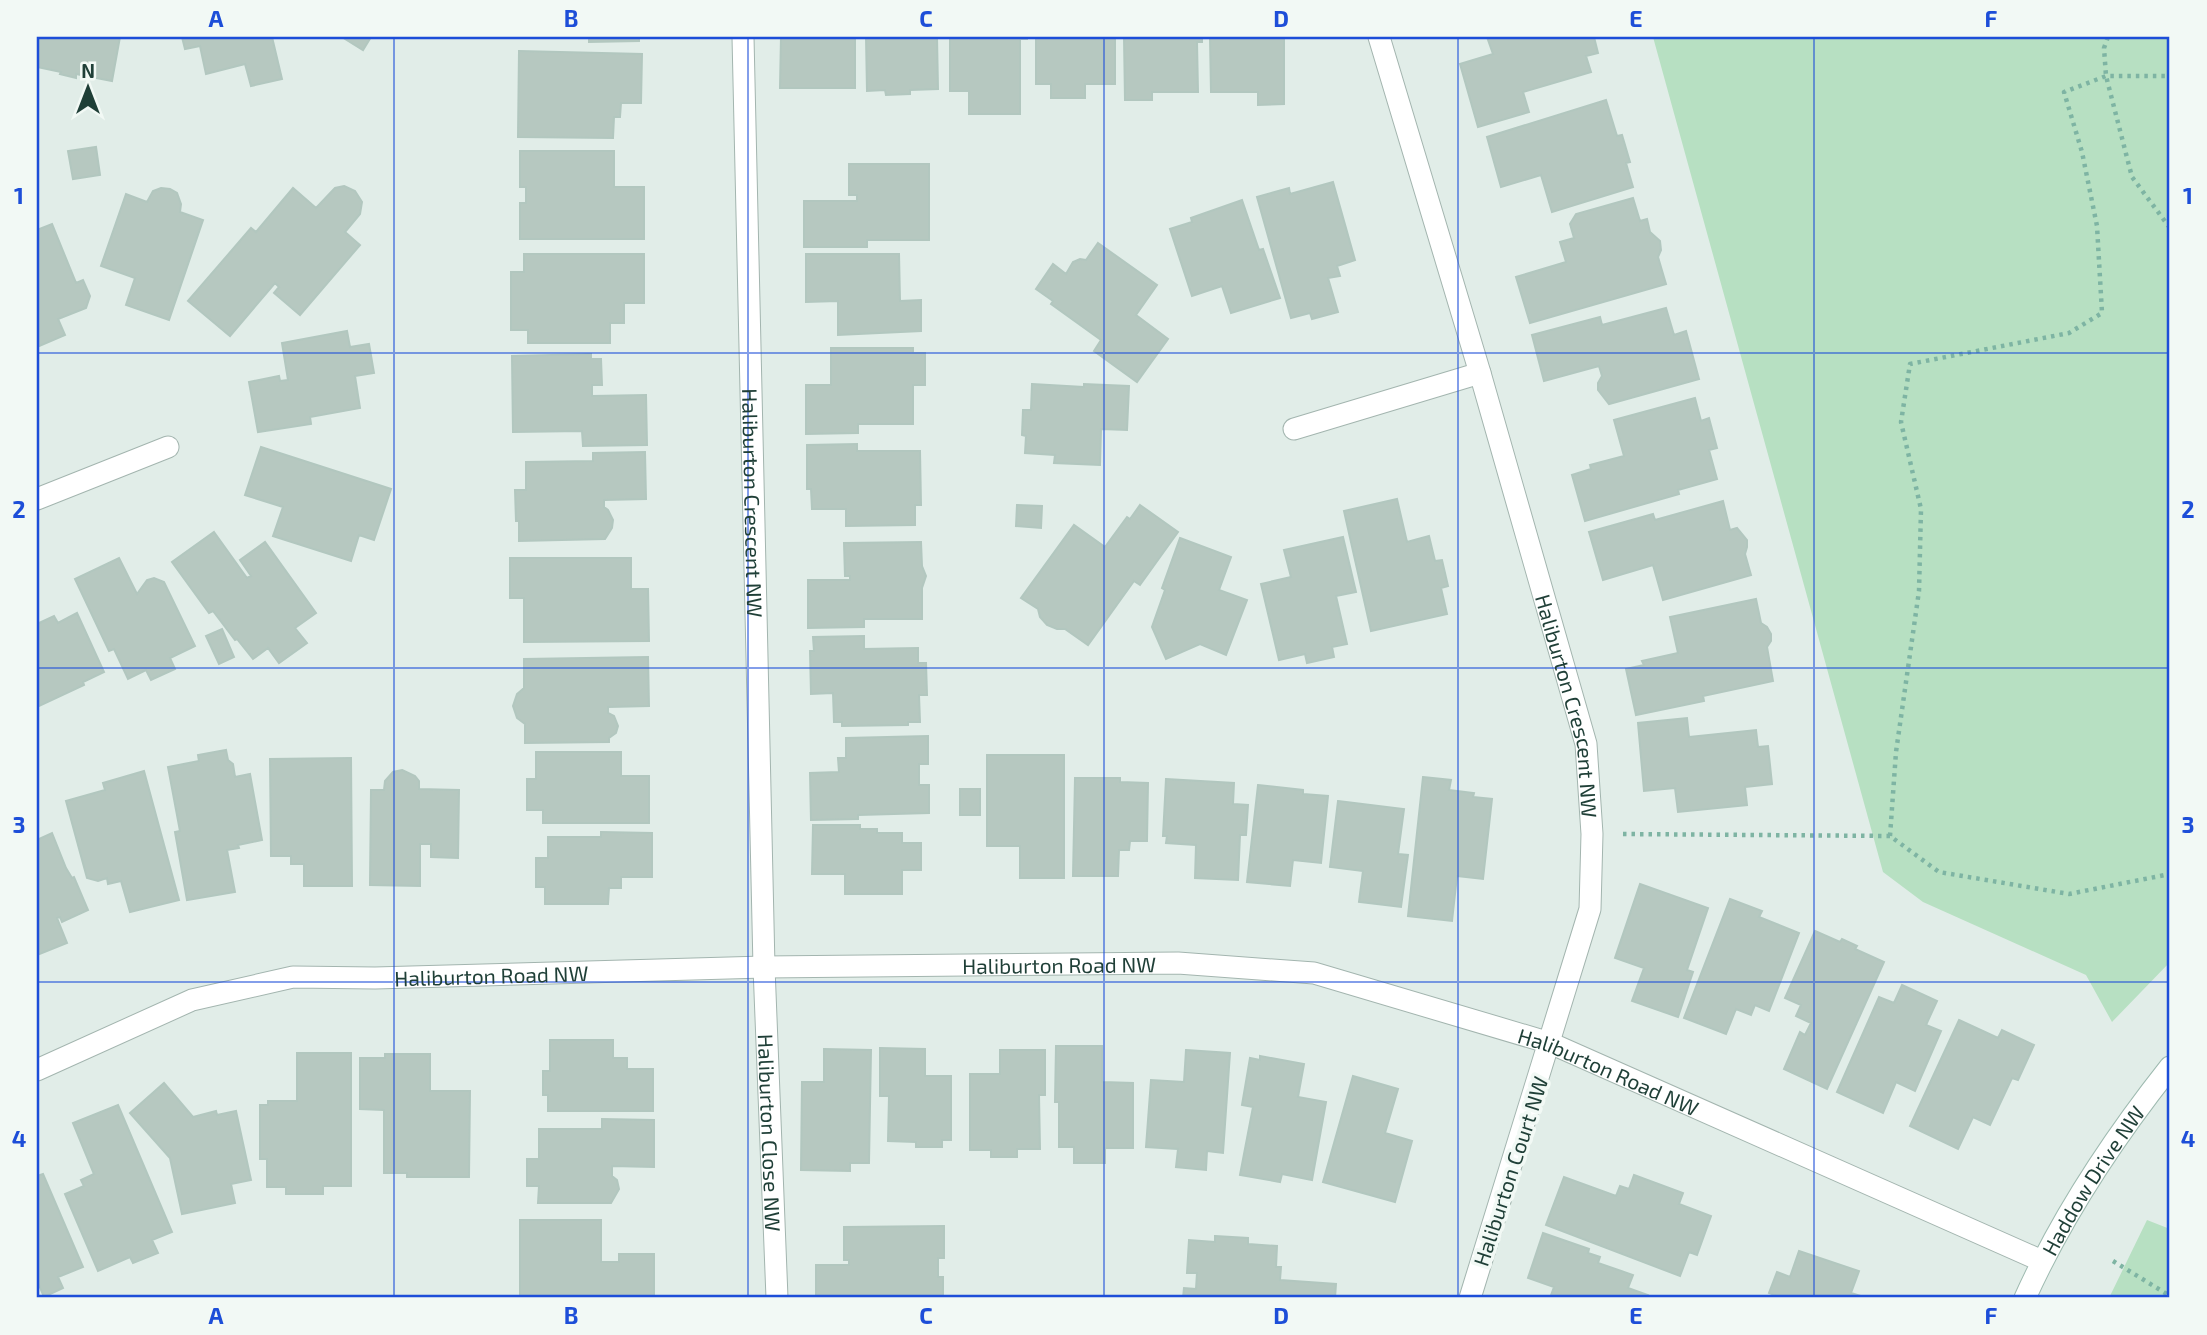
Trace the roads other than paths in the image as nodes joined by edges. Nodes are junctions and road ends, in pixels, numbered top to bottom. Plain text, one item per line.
1 (743, 37) edge
2 (1379, 37) edge
3 (1480, 373) junction
4 (1294, 429) dead end
5 (168, 447) dead end
6 (37, 499) edge
7 (764, 967) junction
8 (1550, 1043) junction
9 (2170, 1067) edge
10 (37, 1070) edge
11 (2042, 1261) junction
12 (777, 1298) edge
13 (1470, 1298) edge
14 (2025, 1298) edge

1 - 7 street, Haliburton Crescent NW
2 - 3 street, Haliburton Crescent NW
3 - 4 street
3 - 8 street, Haliburton Crescent NW
5 - 6 street
7 - 8 street, Haliburton Road NW
7 - 10 street, Haliburton Road NW
7 - 12 street, Haliburton Close NW
8 - 11 street, Haliburton Road NW
8 - 13 street, Haliburton Court NW
9 - 11 street, Haddow Drive NW
11 - 14 street, Haddow Drive NW

